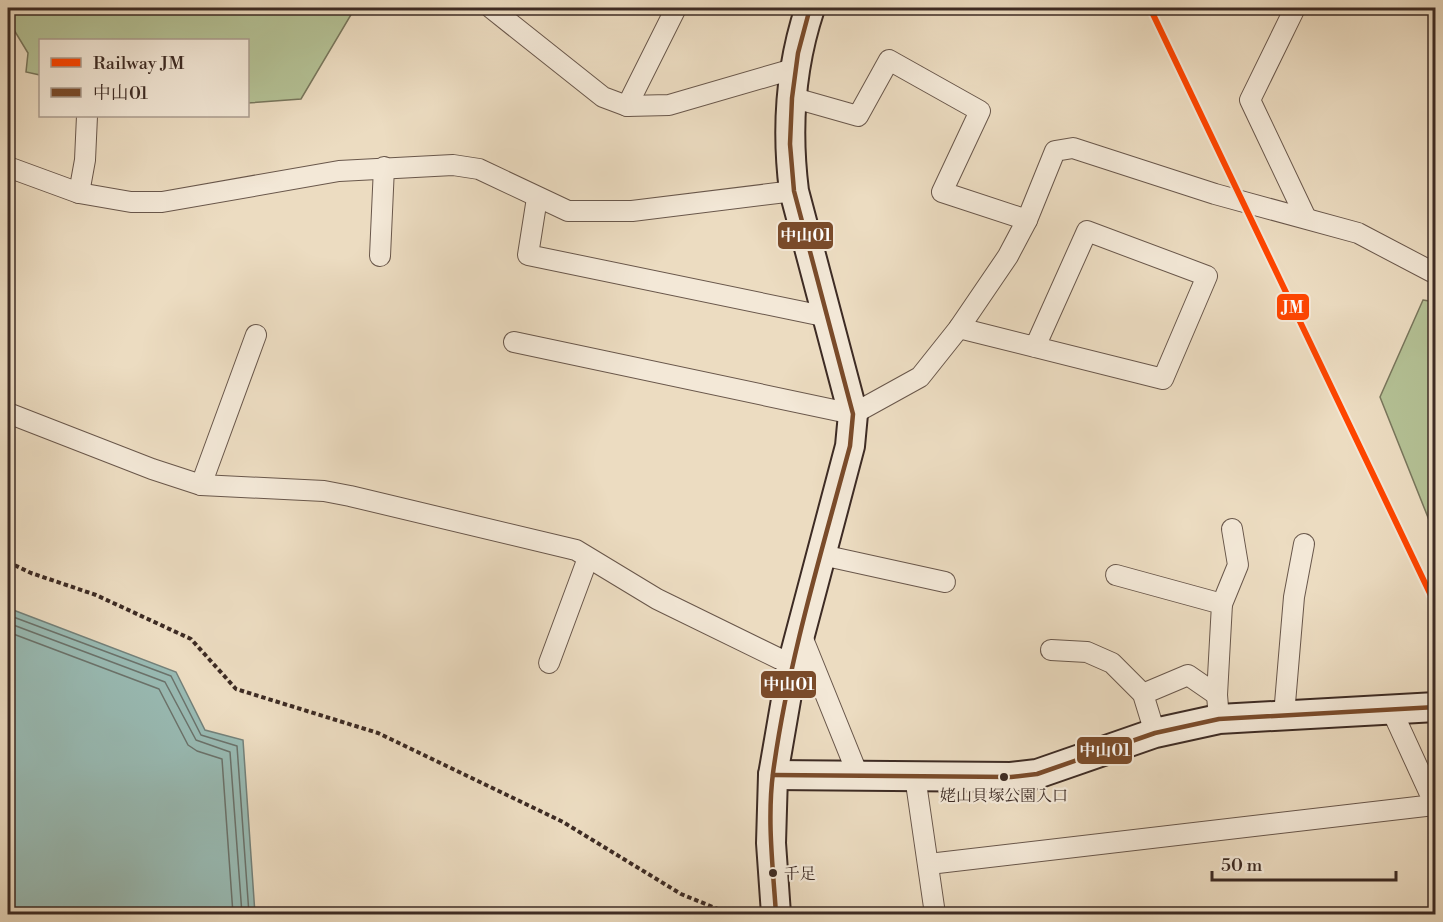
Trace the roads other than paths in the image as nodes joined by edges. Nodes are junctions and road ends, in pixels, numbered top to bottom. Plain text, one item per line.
1 (491, 8) edge
2 (676, 8) edge
3 (810, 8) edge
4 (1295, 8) edge
5 (792, 83) junction
6 (627, 106) junction
7 (87, 117) edge
8 (8, 167) edge
9 (384, 167) junction
10 (794, 191) junction
11 (79, 194) junction
12 (537, 198) junction
13 (1306, 218) junction
14 (1027, 220) junction
15 (380, 256) dead end
16 (1436, 274) edge
17 (828, 317) junction
18 (959, 328) junction
19 (256, 335) dead end
20 (514, 342) dead end
21 (1035, 347) junction
22 (8, 413) edge
23 (853, 414) junction
24 (201, 485) junction
25 (1232, 529) dead end
26 (1304, 544) dead end
27 (822, 555) junction
28 (588, 558) junction
29 (1116, 575) dead end
30 (945, 582) dead end
31 (1222, 604) junction
32 (801, 634) junction
33 (1051, 650) dead end
34 (549, 663) dead end
35 (792, 665) junction
36 (1143, 694) junction
37 (1436, 706) edge
38 (1218, 707) junction
39 (1392, 711) junction
40 (1284, 715) junction
41 (1155, 733) junction
42 (773, 775) junction
43 (858, 775) junction
44 (915, 776) junction
45 (1435, 806) edge
46 (929, 864) junction
47 (776, 915) edge
48 (935, 915) edge

1 - 6 street
2 - 6 street
3 - 5 street
4 - 13 street
5 - 6 street
5 - 10 street
5 - 14 street
7 - 11 street
8 - 11 street
9 - 11 street
9 - 12 street
9 - 15 street
10 - 12 street
10 - 17 street
12 - 17 street
13 - 14 street
13 - 16 street
14 - 18 street
17 - 23 street
18 - 21 street
18 - 23 street
19 - 24 street
20 - 23 street
21 - 21 street
22 - 24 street
23 - 27 street
24 - 28 street
25 - 31 street
26 - 40 street
27 - 30 street
27 - 32 street
28 - 34 street
28 - 35 street
29 - 31 street
31 - 38 street
32 - 35 street
32 - 43 street
33 - 36 street
35 - 42 street
36 - 38 street
36 - 41 street
37 - 39 street
38 - 40 street
38 - 41 street
39 - 40 street
39 - 45 street
41 - 44 street
42 - 43 street
42 - 47 street
43 - 44 street
44 - 46 street
45 - 46 street
46 - 48 street

